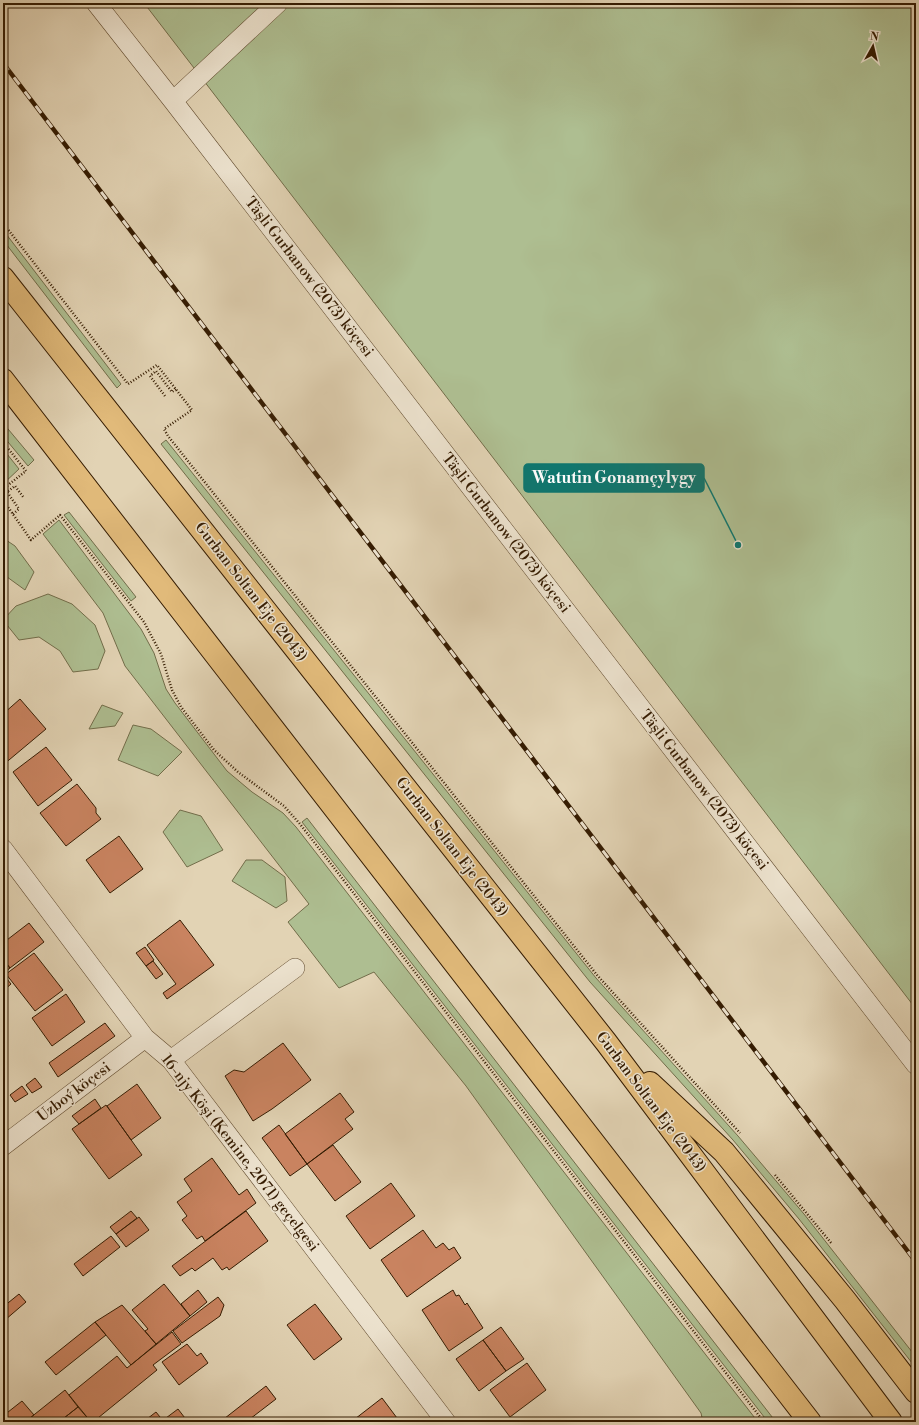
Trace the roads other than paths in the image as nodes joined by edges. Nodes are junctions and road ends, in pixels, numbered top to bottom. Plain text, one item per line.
1 (96, 3) edge
2 (278, 3) edge
3 (173, 101) junction
4 (3, 278) edge
5 (3, 380) edge
6 (3, 849) edge
7 (295, 968) dead end
8 (145, 1038) junction
9 (606, 1042) junction
10 (171, 1060) junction
11 (916, 1065) edge
12 (3, 1146) edge
13 (916, 1392) edge
14 (446, 1422) edge
15 (810, 1422) edge
16 (891, 1422) edge

1 - 3 street, Täşli Gurbanow (2073) köçesi
2 - 3 street
3 - 11 street, Täşli Gurbanow (2073) köçesi
4 - 9 highway, Gurban Soltan Eje (2043)
5 - 15 highway
6 - 8 street, 16-njy Köşi (Kemine, 2071) geçelgesi
7 - 10 street
8 - 10 street, 16-njy Köşi (Kemine, 2071) geçelgesi
8 - 12 street, Uzboý köçesi
9 - 13 highway
9 - 16 highway, Gurban Soltan Eje (2043)
10 - 14 street, 16-njy Köşi (Kemine, 2071) geçelgesi

